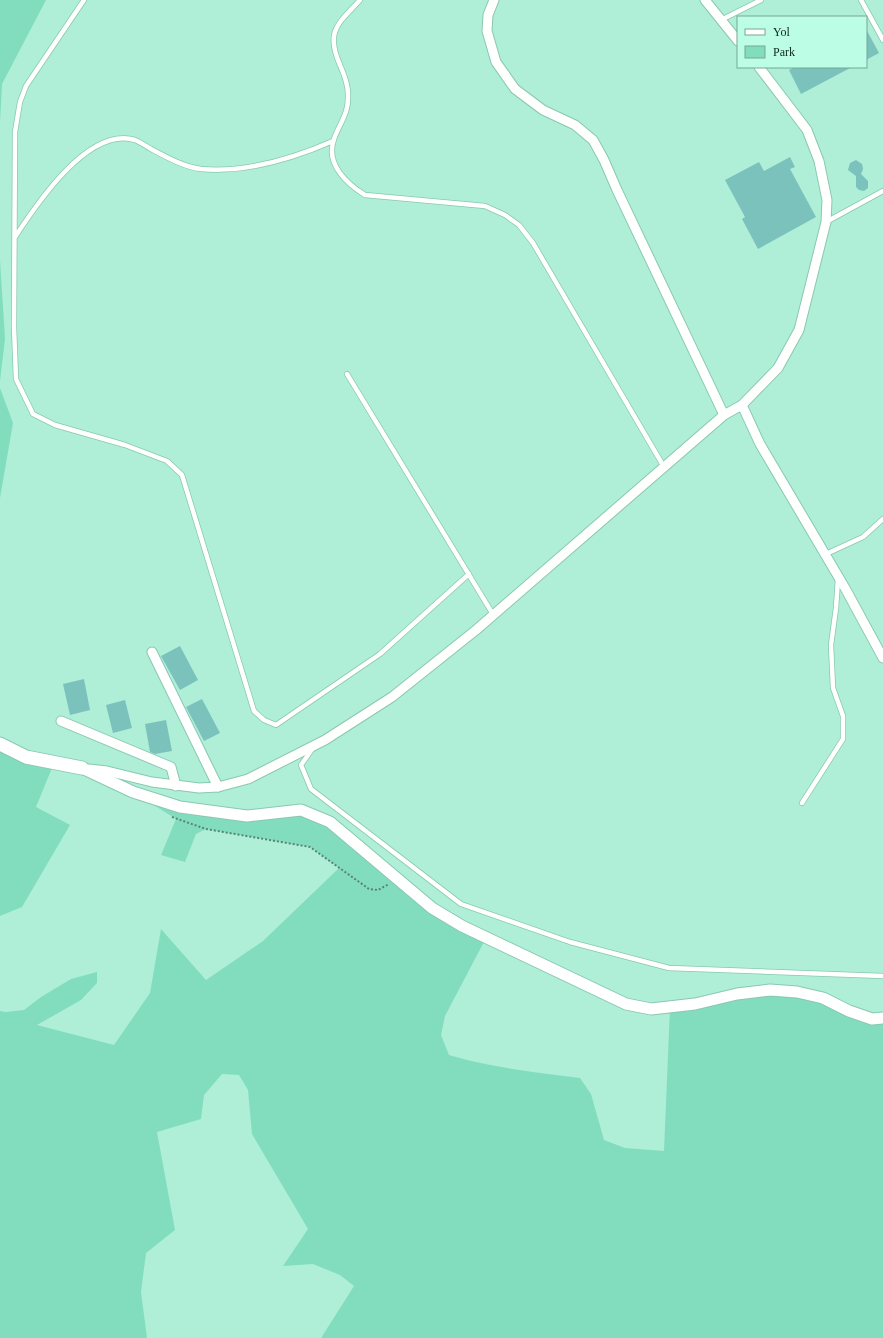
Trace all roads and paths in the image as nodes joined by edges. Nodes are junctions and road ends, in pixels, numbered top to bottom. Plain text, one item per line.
1 (84, 0) edge
2 (360, 0) edge
3 (494, 0) edge
4 (705, 0) edge
5 (761, 0) edge
6 (861, 0) edge
7 (721, 20) junction
8 (737, 40) edge
9 (883, 40) edge
10 (760, 68) edge
11 (333, 141) junction
12 (883, 191) edge
13 (826, 222) junction
14 (14, 238) junction
15 (347, 374) dead end
16 (742, 405) junction
17 (724, 415) junction
18 (664, 467) junction
19 (883, 519) edge
20 (826, 554) junction
21 (469, 574) junction
22 (838, 576) junction
23 (494, 616) junction
24 (152, 652) dead end
25 (883, 658) edge
26 (61, 721) dead end
27 (0, 744) edge
28 (315, 745) junction
29 (82, 768) junction
30 (176, 786) junction
31 (218, 787) junction
32 (802, 803) dead end
33 (170, 815) dead end
34 (398, 879) junction
35 (883, 976) edge
36 (883, 1018) edge

1 - 14 lane
2 - 11 lane
3 - 17 street
4 - 7 street
5 - 7 lane
6 - 9 lane
7 - 8 street
10 - 13 street
11 - 14 lane
11 - 18 lane
12 - 13 lane
13 - 16 street
14 - 21 lane
15 - 21 lane
16 - 17 street
16 - 20 street
17 - 18 street
18 - 23 street
19 - 20 lane
20 - 22 street
21 - 23 lane
22 - 25 street
22 - 32 lane
23 - 28 street
24 - 31 street
26 - 30 street
27 - 29 main road
28 - 31 street
28 - 35 lane
29 - 30 street
29 - 34 street
30 - 31 street
33 - 34 path
34 - 36 street

